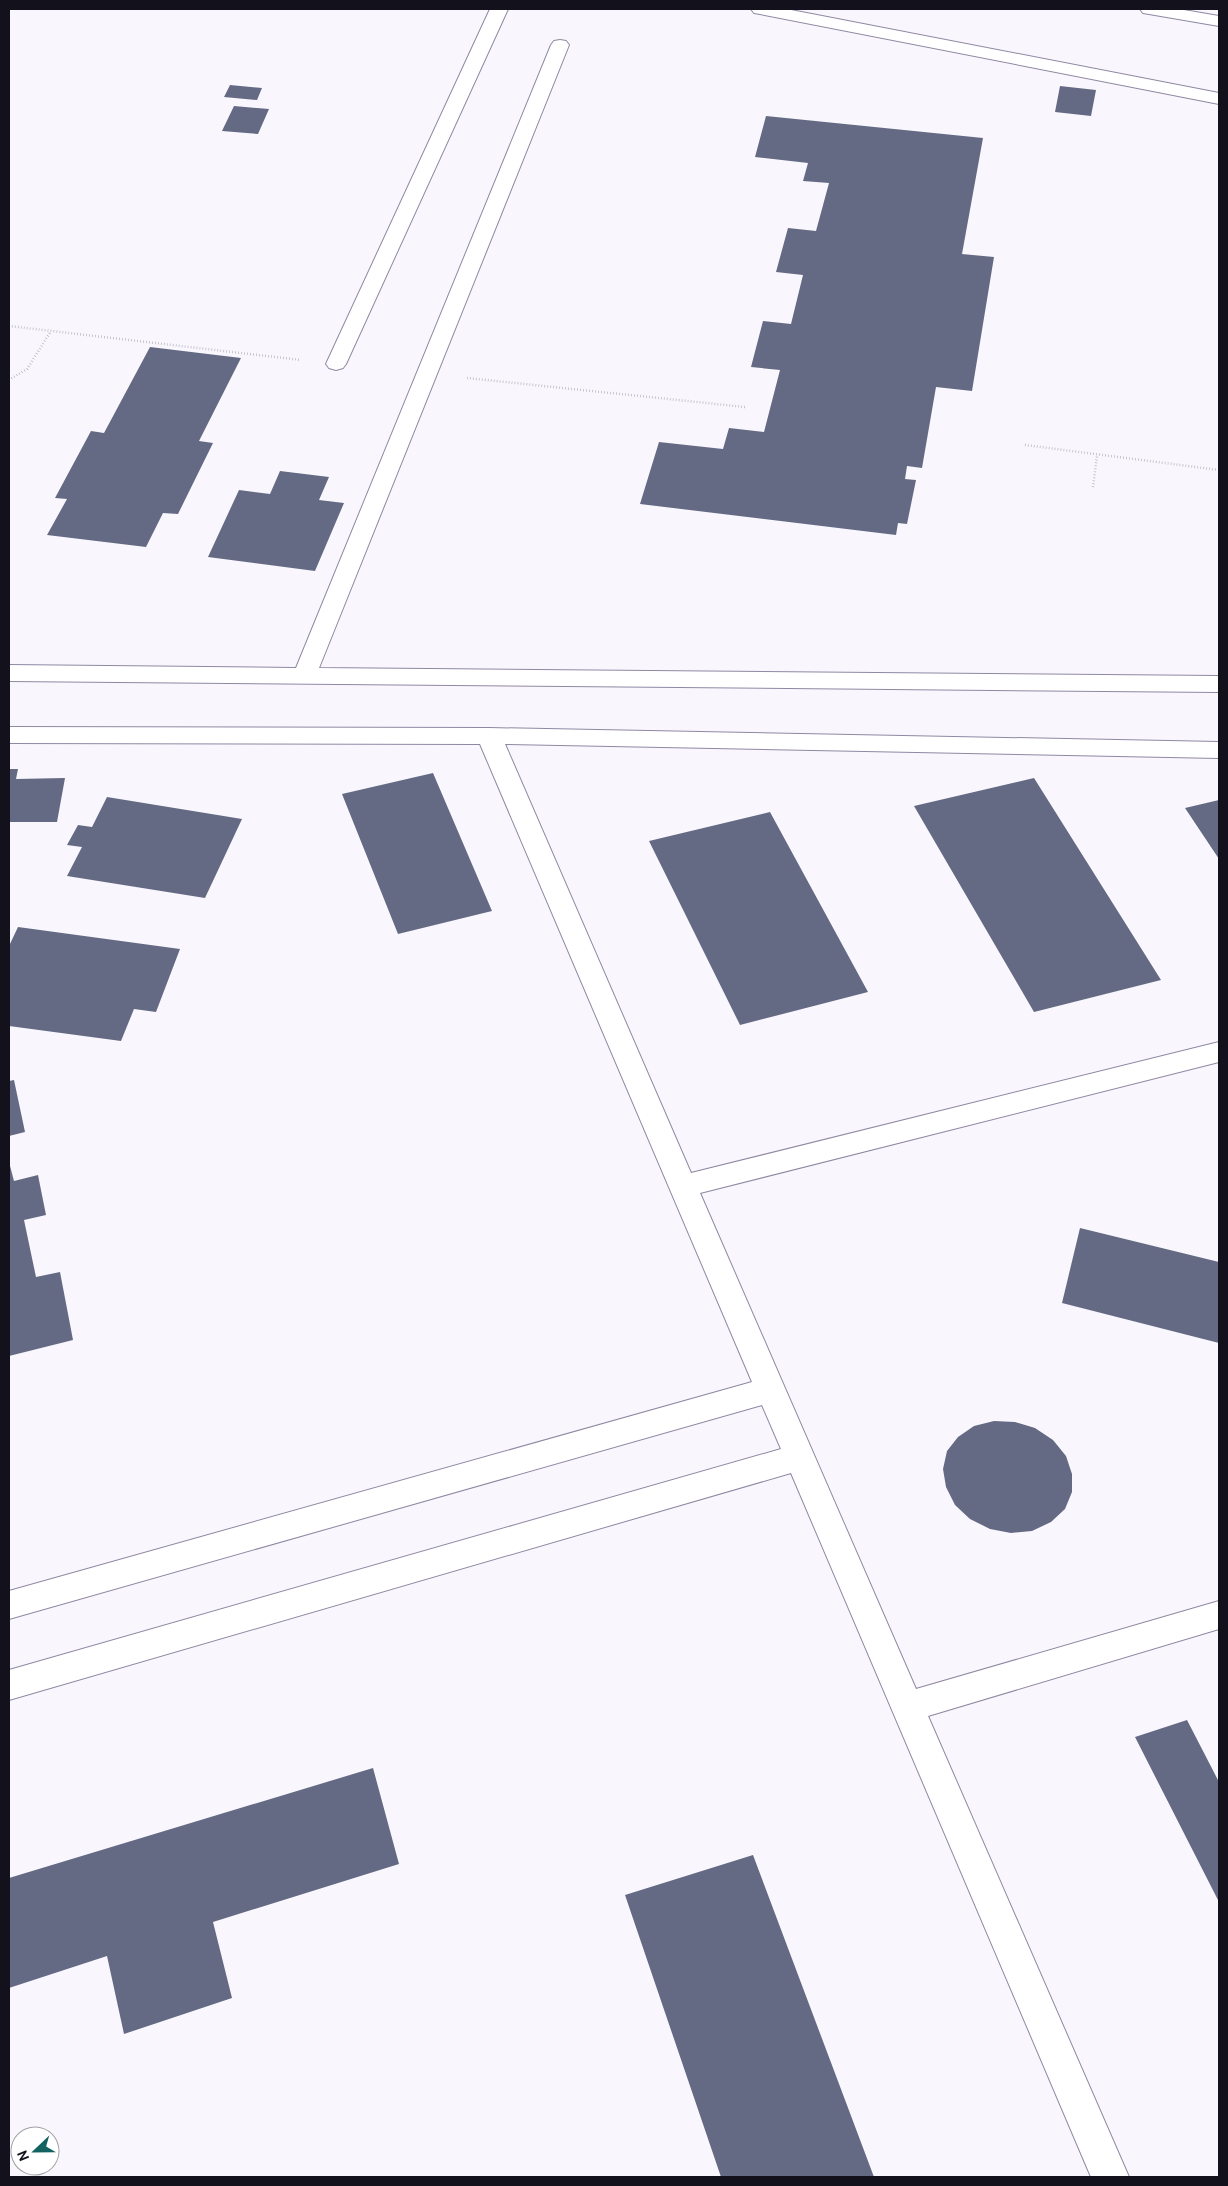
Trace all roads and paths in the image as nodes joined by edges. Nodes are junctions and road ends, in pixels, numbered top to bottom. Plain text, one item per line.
1 (500, 9) edge
2 (760, 9) edge
3 (1149, 9) edge
4 (1219, 21) edge
5 (560, 45) dead end
6 (1219, 99) edge
7 (9, 326) edge
8 (51, 331) junction
9 (336, 364) joint
10 (426, 374) junction
11 (9, 380) edge
12 (745, 407) dead end
13 (1025, 445) dead end
14 (1097, 456) junction
15 (1219, 470) edge
16 (1093, 487) dead end
17 (9, 673) edge
18 (304, 676) junction
19 (1219, 684) edge
20 (9, 735) edge
21 (489, 736) junction
22 (1219, 750) edge
23 (1219, 1052) edge
24 (682, 1186) junction
25 (771, 1390) junction
26 (800, 1457) junction
27 (9, 1605) edge
28 (1219, 1615) edge
29 (9, 1686) edge
30 (907, 1707) junction
31 (1110, 2177) edge

1 - 9 lane
2 - 6 lane
3 - 4 lane
5 - 10 lane
7 - 8 path
8 - 9 path
8 - 11 path
10 - 12 path
10 - 18 lane
13 - 14 path
14 - 15 path
14 - 16 path
17 - 18 lane
18 - 19 lane
20 - 21 lane
21 - 22 lane
21 - 24 lane
23 - 24 lane
24 - 25 lane
25 - 26 lane
25 - 27 lane
26 - 29 lane
26 - 30 lane
28 - 30 lane
30 - 31 lane

